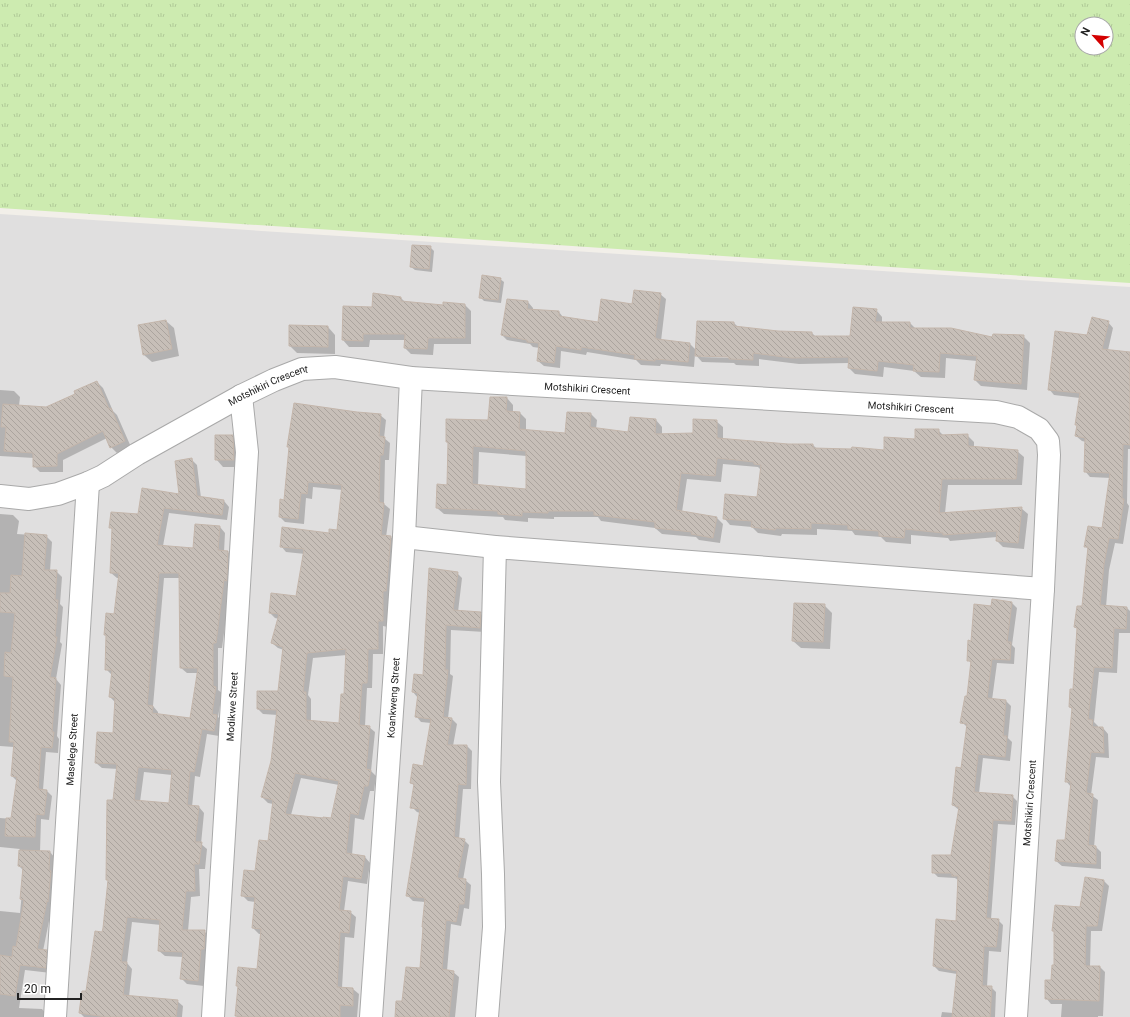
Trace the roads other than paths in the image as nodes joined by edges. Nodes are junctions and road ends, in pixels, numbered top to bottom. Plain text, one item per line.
1 (411, 378) junction
2 (241, 396) junction
3 (88, 483) junction
4 (0, 496) edge
5 (404, 538) junction
6 (495, 547) junction
7 (1043, 589) junction
8 (55, 1017) edge
9 (213, 1017) edge
10 (371, 1017) edge
11 (487, 1017) edge
12 (1016, 1017) edge

1 - 2 street, Motshikiri Crescent
1 - 5 street, Koankweng Street
1 - 7 street, Motshikiri Crescent
2 - 3 street, Motshikiri Crescent
2 - 9 street, Modikwe Street
3 - 4 street, Motshikiri Crescent
3 - 8 street, Maselege Street
5 - 6 street
5 - 10 street, Koankweng Street
6 - 7 street
6 - 11 street
7 - 12 street, Motshikiri Crescent

